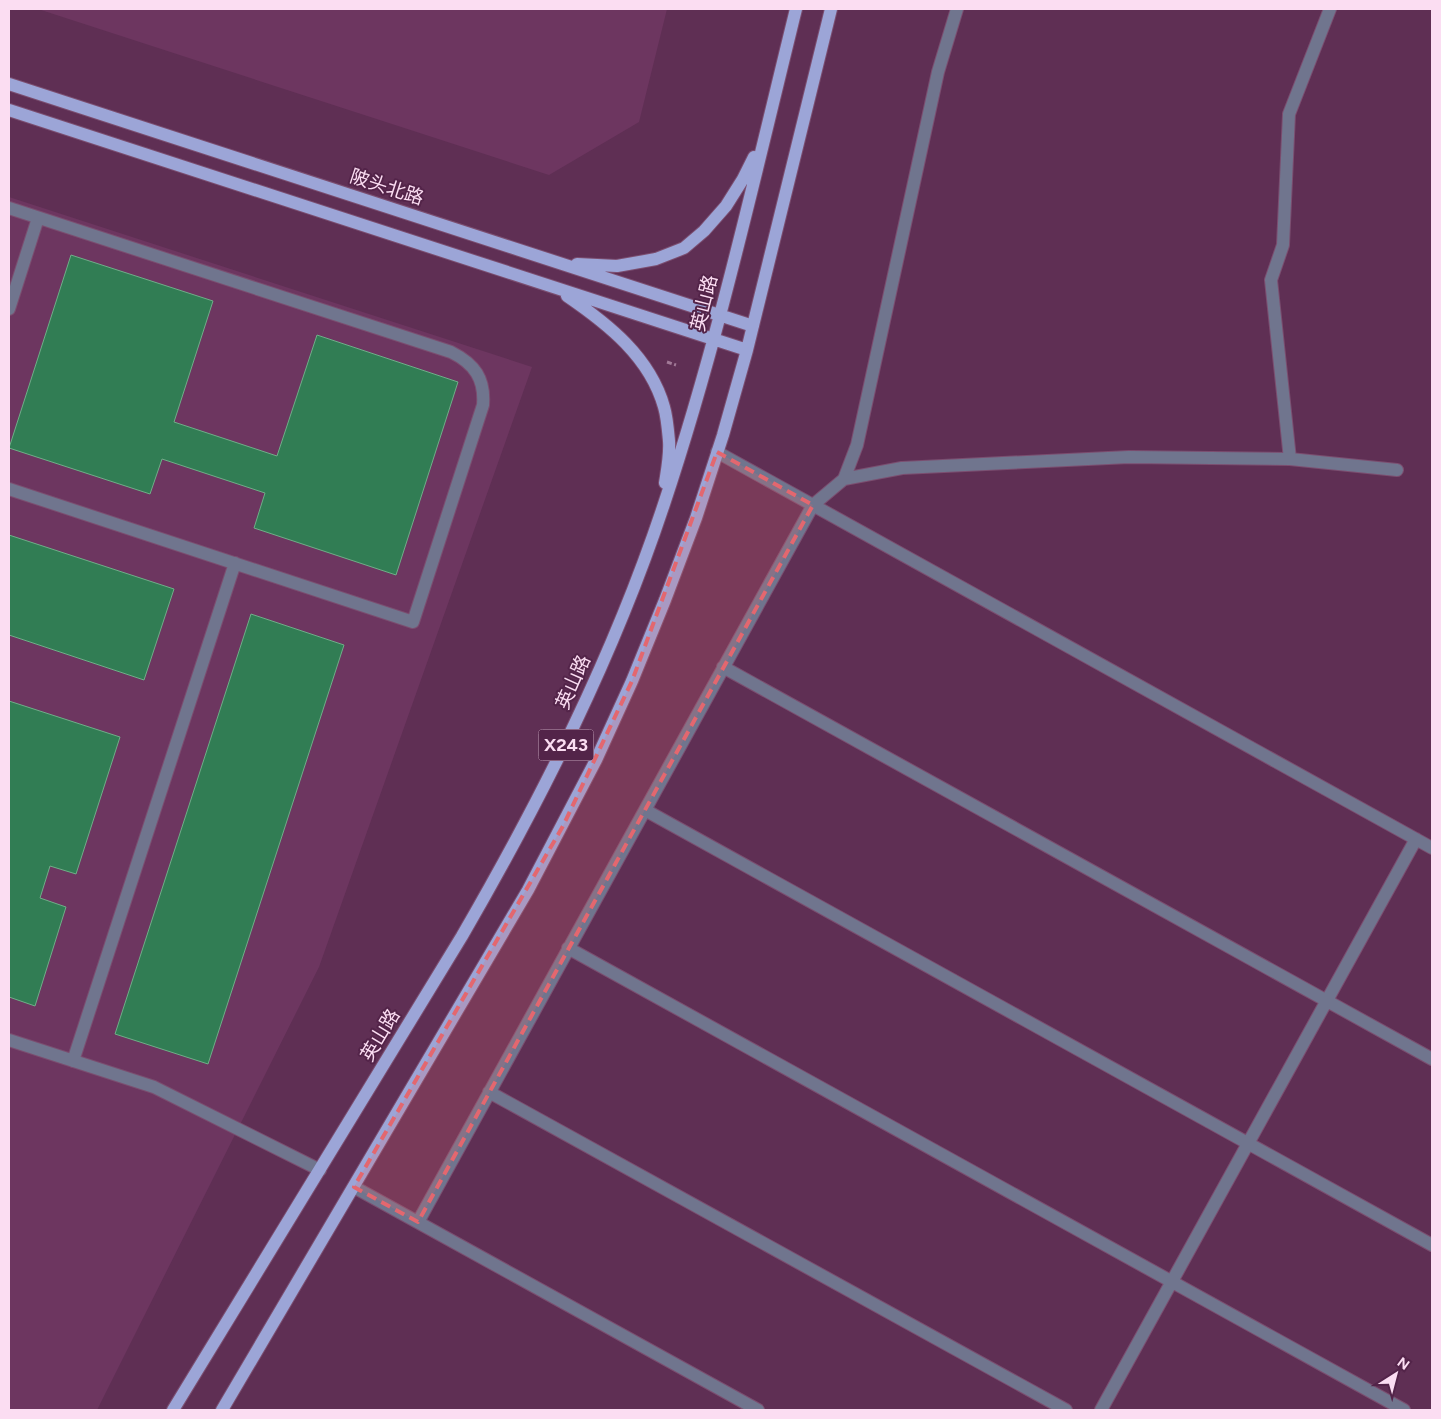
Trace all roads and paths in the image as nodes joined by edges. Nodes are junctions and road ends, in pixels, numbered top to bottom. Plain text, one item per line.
1 (796, 9) edge
2 (831, 9) edge
3 (957, 9) edge
4 (1330, 9) edge
5 (9, 84) edge
6 (9, 110) edge
7 (765, 133) junction
8 (9, 208) edge
9 (38, 218) junction
10 (563, 264) junction
11 (555, 288) junction
12 (9, 309) edge
13 (720, 315) junction
14 (753, 326) junction
15 (714, 340) junction
16 (747, 350) junction
17 (717, 452) junction
18 (1290, 460) junction
19 (1397, 470) dead end
20 (844, 479) junction
21 (9, 489) edge
22 (813, 505) junction
23 (663, 507) junction
24 (235, 563) junction
25 (724, 667) junction
26 (645, 810) junction
27 (1416, 838) junction
28 (1432, 848) edge
29 (568, 948) junction
30 (1327, 1001) junction
31 (9, 1040) edge
32 (1432, 1059) edge
33 (73, 1061) junction
34 (489, 1092) junction
35 (1248, 1143) junction
36 (320, 1170) junction
37 (354, 1187) junction
38 (418, 1222) junction
39 (1432, 1245) edge
40 (1172, 1282) junction
41 (173, 1410) edge
42 (222, 1410) edge
43 (758, 1410) edge
44 (1066, 1410) edge
45 (1101, 1410) edge
46 (1404, 1410) edge

1 - 7 main road, 英山路 / X243
2 - 14 main road, X243
3 - 20 street
4 - 18 street
5 - 10 main road, 陂头北路
6 - 11 main road
7 - 10 main road
7 - 13 main road, 英山路 / X243
8 - 9 street
9 - 12 street
9 - 24 street
10 - 13 main road, 陂头北路
11 - 15 main road
11 - 23 main road
13 - 14 main road, 陂头北路
13 - 15 main road, 英山路 / X243
14 - 16 main road, X243
15 - 16 main road
15 - 23 main road, 英山路 / X243
16 - 17 main road, X243
17 - 22 street
17 - 37 main road, X243
18 - 19 street
18 - 20 street
20 - 22 street
21 - 24 street
22 - 25 street
22 - 27 street
23 - 36 main road, 英山路 / X243
24 - 33 street
25 - 26 street
25 - 30 street
26 - 29 street
26 - 35 street
27 - 28 street
27 - 30 street
29 - 34 street
29 - 40 street
30 - 32 street
30 - 35 street
31 - 33 street
33 - 36 street
34 - 38 street
34 - 44 street
35 - 39 street
35 - 40 street
36 - 41 main road, 英山路 / X243
37 - 38 street
37 - 42 main road, X243
38 - 43 street
40 - 45 street
40 - 46 street

